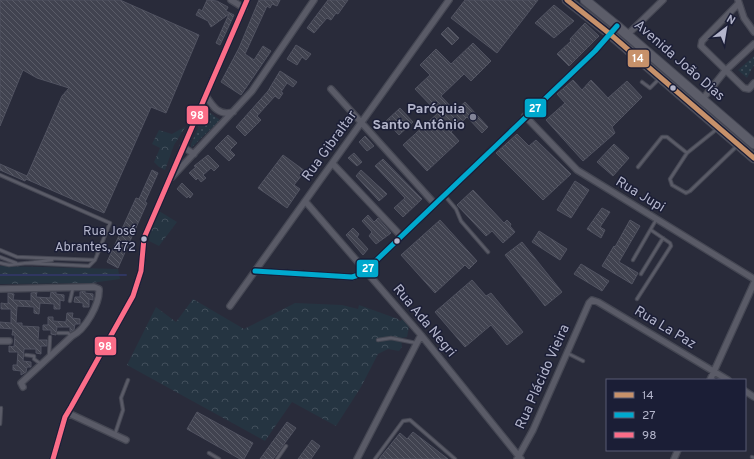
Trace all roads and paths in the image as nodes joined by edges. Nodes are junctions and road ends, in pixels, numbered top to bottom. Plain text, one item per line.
1 (231, 0) edge
2 (248, 0) edge
3 (314, 0) edge
4 (450, 0) edge
5 (567, 0) edge
6 (585, 0) edge
7 (663, 0) edge
8 (738, 2) edge
9 (244, 8) junction
10 (617, 26) junction
11 (754, 32) edge
12 (610, 34) junction
13 (627, 35) junction
14 (754, 44) edge
15 (725, 71) junction
16 (660, 77) junction
17 (642, 82) dead end
18 (754, 83) edge
19 (331, 90) dead end
20 (206, 96) junction
21 (702, 100) junction
22 (234, 111) junction
23 (525, 116) junction
24 (361, 124) junction
25 (719, 127) junction
26 (739, 144) junction
27 (754, 144) edge
28 (183, 147) junction
29 (687, 153) junction
30 (194, 154) junction
31 (754, 158) edge
32 (333, 164) junction
33 (638, 167) dead end
34 (0, 175) edge
35 (170, 179) junction
36 (443, 194) junction
37 (305, 201) junction
38 (434, 203) junction
39 (657, 220) junction
40 (651, 230) junction
41 (401, 236) junction
42 (663, 238) junction
43 (0, 250) edge
44 (488, 252) dead end
45 (0, 257) edge
46 (56, 259) junction
47 (94, 260) junction
48 (633, 260) dead end
49 (0, 263) edge
50 (27, 263) junction
51 (19, 264) junction
52 (366, 270) junction
53 (255, 271) junction
54 (641, 274) dead end
55 (754, 279) edge
56 (754, 283) edge
57 (73, 287) junction
58 (0, 288) edge
59 (637, 299) dead end
60 (70, 300) dead end
61 (589, 303) joint
62 (230, 306) dead end
63 (58, 333) dead end
64 (421, 335) junction
65 (72, 336) junction
66 (50, 337) dead end
67 (378, 340) dead end
68 (0, 341) edge
69 (9, 341) dead end
70 (417, 343) junction
71 (566, 353) junction
72 (26, 355) dead end
73 (49, 358) junction
74 (582, 361) dead end
75 (42, 364) junction
76 (714, 371) junction
77 (710, 379) edge
78 (726, 379) edge
79 (128, 380) dead end
80 (22, 386) dead end
81 (1, 408) dead end
82 (68, 412) junction
83 (0, 424) edge
84 (115, 434) junction
85 (126, 440) dead end
86 (286, 446) dead end
87 (209, 454) dead end
88 (519, 458) edge
89 (53, 459) edge
90 (218, 459) edge
91 (277, 459) edge
92 (357, 459) edge
93 (375, 459) edge
94 (455, 459) edge

1 - 9 street
2 - 9 street
3 - 22 street
4 - 24 street, Rua Gibraltar
5 - 12 main road, Avenida João Dias
6 - 10 main road, Avenida João Dias
7 - 13 street
8 - 11 street
8 - 15 street
9 - 20 street
10 - 12 street
10 - 13 main road, Avenida João Dias
12 - 16 main road, Avenida João Dias
12 - 23 street
13 - 21 main road, Avenida João Dias
14 - 15 street
15 - 18 street
15 - 21 street
16 - 17 lane
16 - 25 main road, Avenida João Dias
19 - 24 street
20 - 22 street
20 - 28 street
21 - 27 main road, Avenida João Dias
22 - 30 street
23 - 36 street
23 - 39 street, Rua Jupi
24 - 32 street, Rua Gibraltar
24 - 38 street
25 - 26 main road, Avenida João Dias
25 - 29 lane
26 - 29 lane
26 - 31 main road, Avenida João Dias
28 - 30 street
28 - 35 street
29 - 33 lane
30 - 35 street
32 - 37 street, Rua Gibraltar
32 - 41 street
34 - 47 lane
35 - 82 street
36 - 38 street
36 - 44 lane
37 - 52 street, Rua Ada Negri
37 - 53 street, Rua Gibraltar
38 - 41 street
39 - 40 lane
39 - 55 street, Rua Jupi
40 - 42 lane
40 - 48 lane
41 - 52 street
42 - 54 lane
42 - 59 lane
43 - 46 lane
45 - 51 lane
46 - 47 lane
46 - 50 lane
47 - 50 lane
49 - 51 lane
50 - 51 lane
52 - 53 street
52 - 64 street, Rua Ada Negri
53 - 62 street, Rua Gibraltar
56 - 76 street
57 - 58 street
57 - 60 lane
57 - 65 street
61 - 71 street, Rua Plácido Vieira
61 - 76 street, Rua La Paz
63 - 65 lane
64 - 70 street
64 - 88 street, Rua Ada Negri
65 - 73 street
66 - 73 lane
67 - 70 lane
68 - 69 street
70 - 92 street
71 - 74 lane
71 - 88 street, Rua Plácido Vieira
72 - 75 lane
73 - 75 street
75 - 80 street
76 - 77 street
76 - 78 street, Rua La Paz
79 - 84 lane
81 - 83 lane
82 - 84 street
82 - 89 street
84 - 85 street
86 - 91 lane
87 - 90 lane
93 - 94 lane

